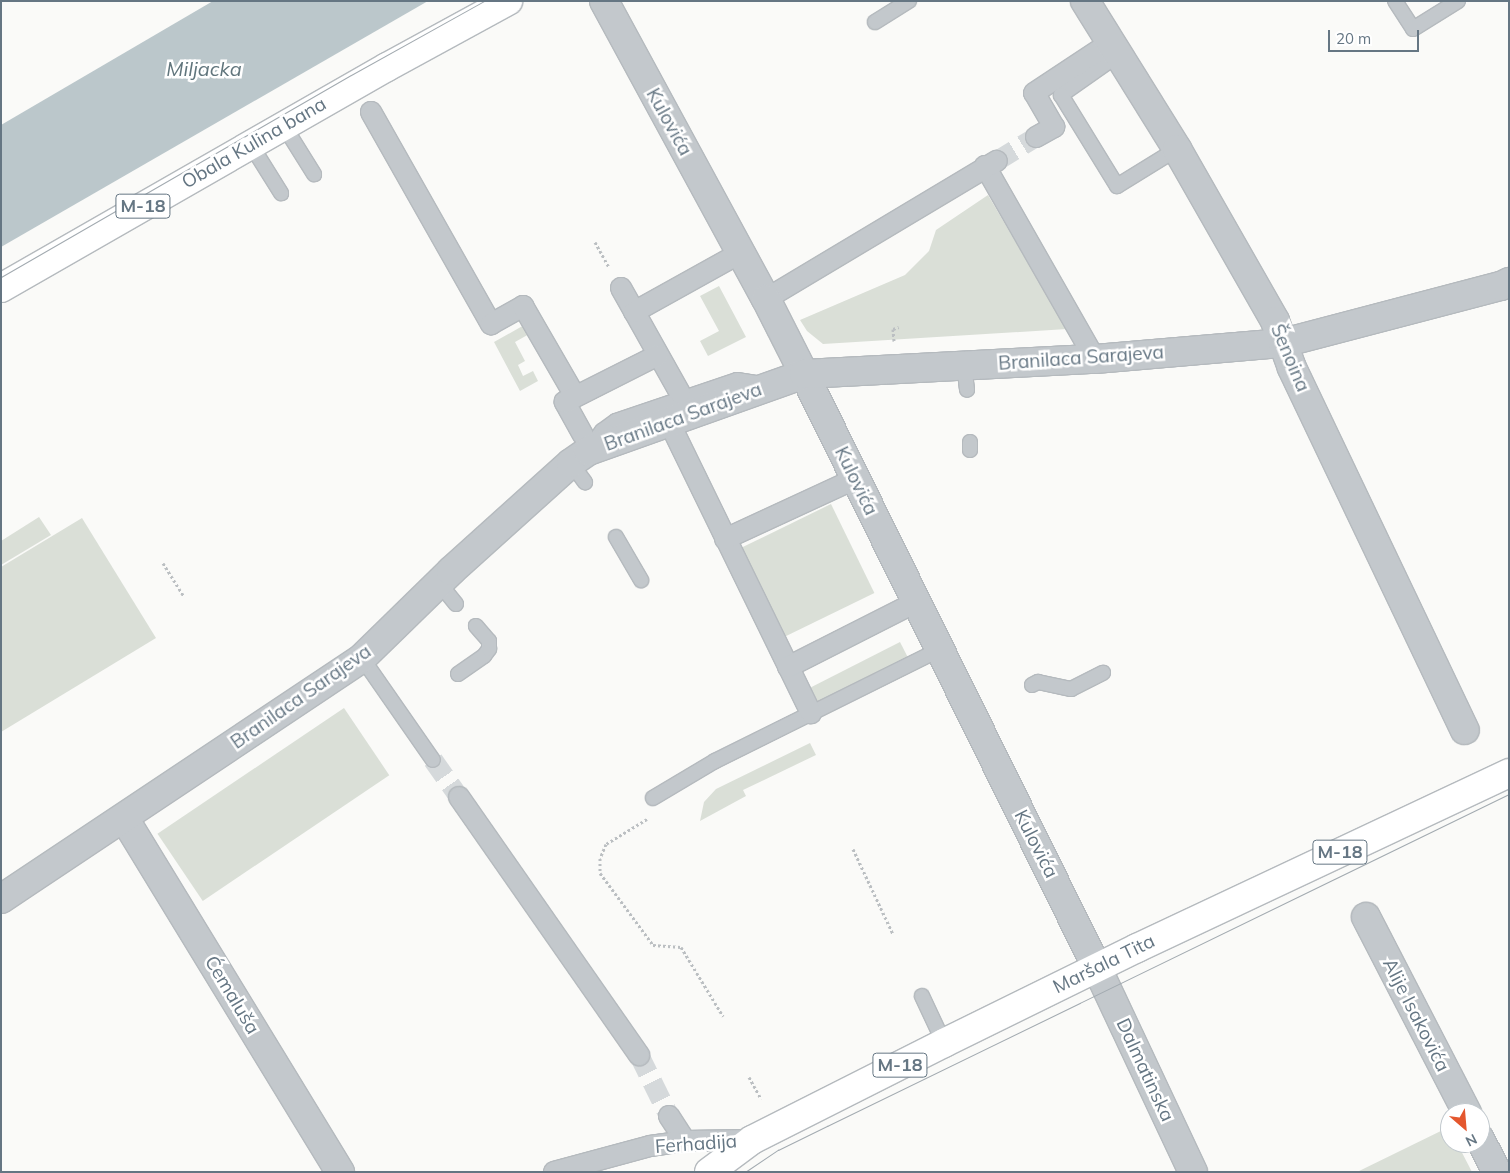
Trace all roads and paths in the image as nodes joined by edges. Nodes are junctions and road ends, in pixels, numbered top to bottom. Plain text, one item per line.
1 (508, 1) edge
2 (604, 1) edge
3 (909, 1) edge
4 (1085, 1) edge
5 (1395, 1) edge
6 (1458, 1) edge
7 (875, 22) dead end
8 (1114, 48) junction
9 (371, 112) dead end
10 (284, 126) junction
11 (1036, 137) tunnel mouth
12 (251, 145) junction
13 (1177, 149) junction
14 (314, 174) dead end
15 (281, 193) dead end
16 (740, 253) junction
17 (1509, 282) edge
18 (1, 288) edge
19 (621, 288) dead end
20 (766, 299) junction
21 (634, 312) junction
22 (899, 328) dead end
23 (893, 329) dead end
24 (1283, 343) junction
25 (658, 355) junction
26 (1096, 359) junction
27 (804, 374) junction
28 (767, 387) junction
29 (680, 393) dead end
30 (575, 396) junction
31 (669, 422) junction
32 (582, 458) junction
33 (855, 479) junction
34 (616, 537) dead end
35 (725, 539) junction
36 (163, 563) dead end
37 (642, 580) dead end
38 (438, 583) junction
39 (184, 596) dead end
40 (916, 602) junction
41 (456, 604) dead end
42 (476, 626) dead end
43 (939, 650) junction
44 (362, 658) junction
45 (788, 667) junction
46 (458, 674) dead end
47 (1103, 674) dead end
48 (1032, 685) dead end
49 (811, 713) junction
50 (1465, 730) dead end
51 (433, 760) tunnel mouth
52 (1509, 773) edge
53 (459, 797) tunnel mouth
54 (653, 798) dead end
55 (124, 818) junction
56 (648, 819) dead end
57 (853, 849) dead end
58 (1, 899) edge
59 (1366, 917) dead end
60 (893, 934) dead end
61 (1097, 968) junction
62 (922, 996) dead end
63 (723, 1016) dead end
64 (944, 1042) junction
65 (639, 1055) tunnel mouth
66 (750, 1077) dead end
67 (761, 1099) dead end
68 (1462, 1103) edge
69 (669, 1116) tunnel mouth
70 (752, 1140) junction
71 (685, 1141) junction
72 (1488, 1153) edge
73 (340, 1172) edge
74 (554, 1172) edge
75 (709, 1172) edge
76 (1193, 1172) edge
77 (1497, 1172) edge

1 - 10 main road, Obala Kulina bana / M-18
2 - 16 street, Kulovića
3 - 7 lane
4 - 8 street, Šenoina
5 - 6 lane
8 - 11 street
8 - 13 street, Šenoina
8 - 13 lane
9 - 30 street
10 - 12 main road, Obala Kulina bana / M-18
10 - 14 lane
12 - 15 lane
12 - 18 main road, Obala Kulina bana / M-18
13 - 24 street, Šenoina
16 - 20 street, Kulovića
16 - 21 street
17 - 24 street, Branilaca Sarajeva
19 - 21 street
20 - 26 street
20 - 27 street, Kulovića
21 - 25 street
22 - 23 path
24 - 26 street, Branilaca Sarajeva
24 - 50 street, Šenoina
25 - 29 street
25 - 30 street
26 - 27 street, Branilaca Sarajeva
27 - 28 street, Branilaca Sarajeva
27 - 33 street, Kulovića
28 - 31 street, Branilaca Sarajeva
28 - 32 lane
30 - 32 street
31 - 32 street, Branilaca Sarajeva
31 - 35 street
32 - 38 street, Branilaca Sarajeva
33 - 35 street
33 - 40 street, Kulovića
34 - 37 lane
35 - 45 street
36 - 39 path
38 - 41 lane
38 - 44 street, Branilaca Sarajeva
40 - 43 street, Kulovića
40 - 45 street
42 - 46 lane
43 - 49 lane
43 - 61 street, Kulovića
44 - 51 lane
44 - 55 street, Branilaca Sarajeva
45 - 49 street
47 - 48 lane
49 - 54 lane
52 - 61 main road, Maršala Tita / M-18
53 - 65 street
55 - 58 street, Branilaca Sarajeva
55 - 73 street, Ćemaluša
56 - 63 path
57 - 60 path
59 - 68 street, Alije Isakovića
61 - 64 main road, Maršala Tita / M-18
61 - 76 street, Dalmatinska
62 - 64 lane
64 - 70 main road, Maršala Tita / M-18
66 - 67 path
69 - 71 street
70 - 71 street, Ferhadija
70 - 75 main road, Maršala Tita / M-18
71 - 74 street, Ferhadija
72 - 77 street

